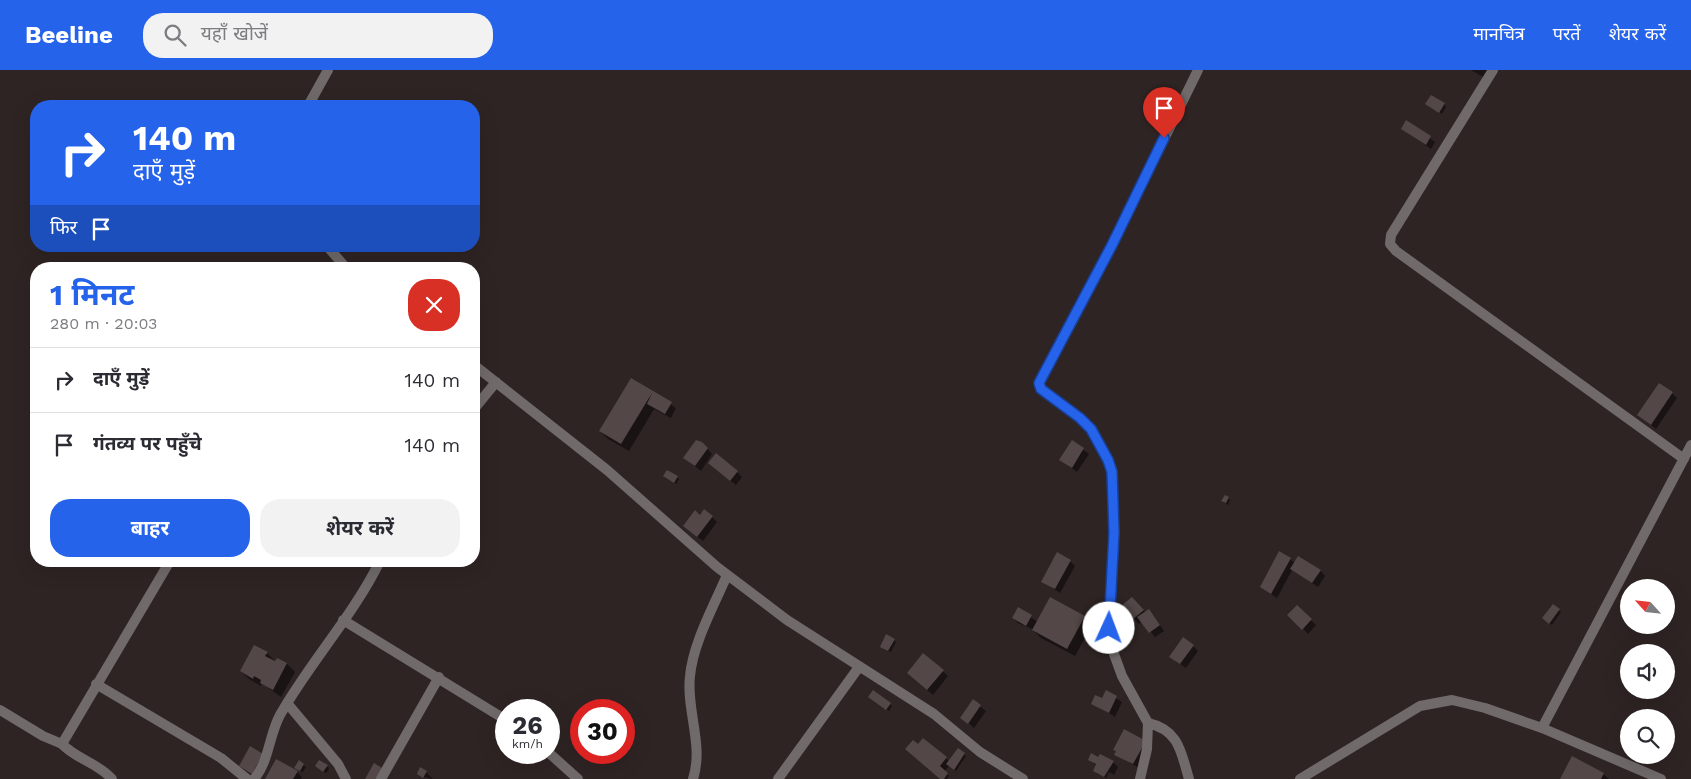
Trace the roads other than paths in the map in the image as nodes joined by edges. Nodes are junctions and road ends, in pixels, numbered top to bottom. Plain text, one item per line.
1 (328, 70) edge
2 (1198, 70) edge
3 (1493, 70) edge
4 (311, 100) edge
5 (332, 252) edge
6 (342, 262) edge
7 (480, 370) edge
8 (496, 382) junction
9 (480, 401) edge
10 (1691, 445) edge
11 (1684, 459) junction
12 (166, 567) edge
13 (377, 567) edge
14 (727, 575) junction
15 (343, 620) junction
16 (859, 667) junction
17 (439, 677) junction
18 (96, 684) junction
19 (287, 703) junction
20 (0, 710) edge
21 (495, 713) edge
22 (1148, 723) junction
23 (1542, 728) junction
24 (62, 744) junction
25 (560, 763) edge
26 (112, 779) edge
27 (247, 779) edge
28 (254, 779) edge
29 (346, 779) edge
30 (381, 779) edge
31 (578, 779) edge
32 (694, 779) edge
33 (778, 779) edge
34 (1023, 779) edge
35 (1140, 779) edge
36 (1189, 779) edge
37 (1300, 779) edge
38 (1661, 779) edge

1 - 4 street
2 - 22 street
3 - 11 street
5 - 6 street
7 - 8 street
8 - 9 street
8 - 14 street
10 - 11 street
11 - 23 street
12 - 18 street
13 - 15 street
14 - 16 street
14 - 32 street
15 - 17 street
15 - 19 street
16 - 33 street
16 - 34 street
17 - 21 street
17 - 30 street
18 - 24 street
18 - 27 street
19 - 28 street
19 - 29 street
20 - 24 street
22 - 35 street
22 - 36 street
23 - 37 street
23 - 38 street
24 - 26 street
25 - 31 street

